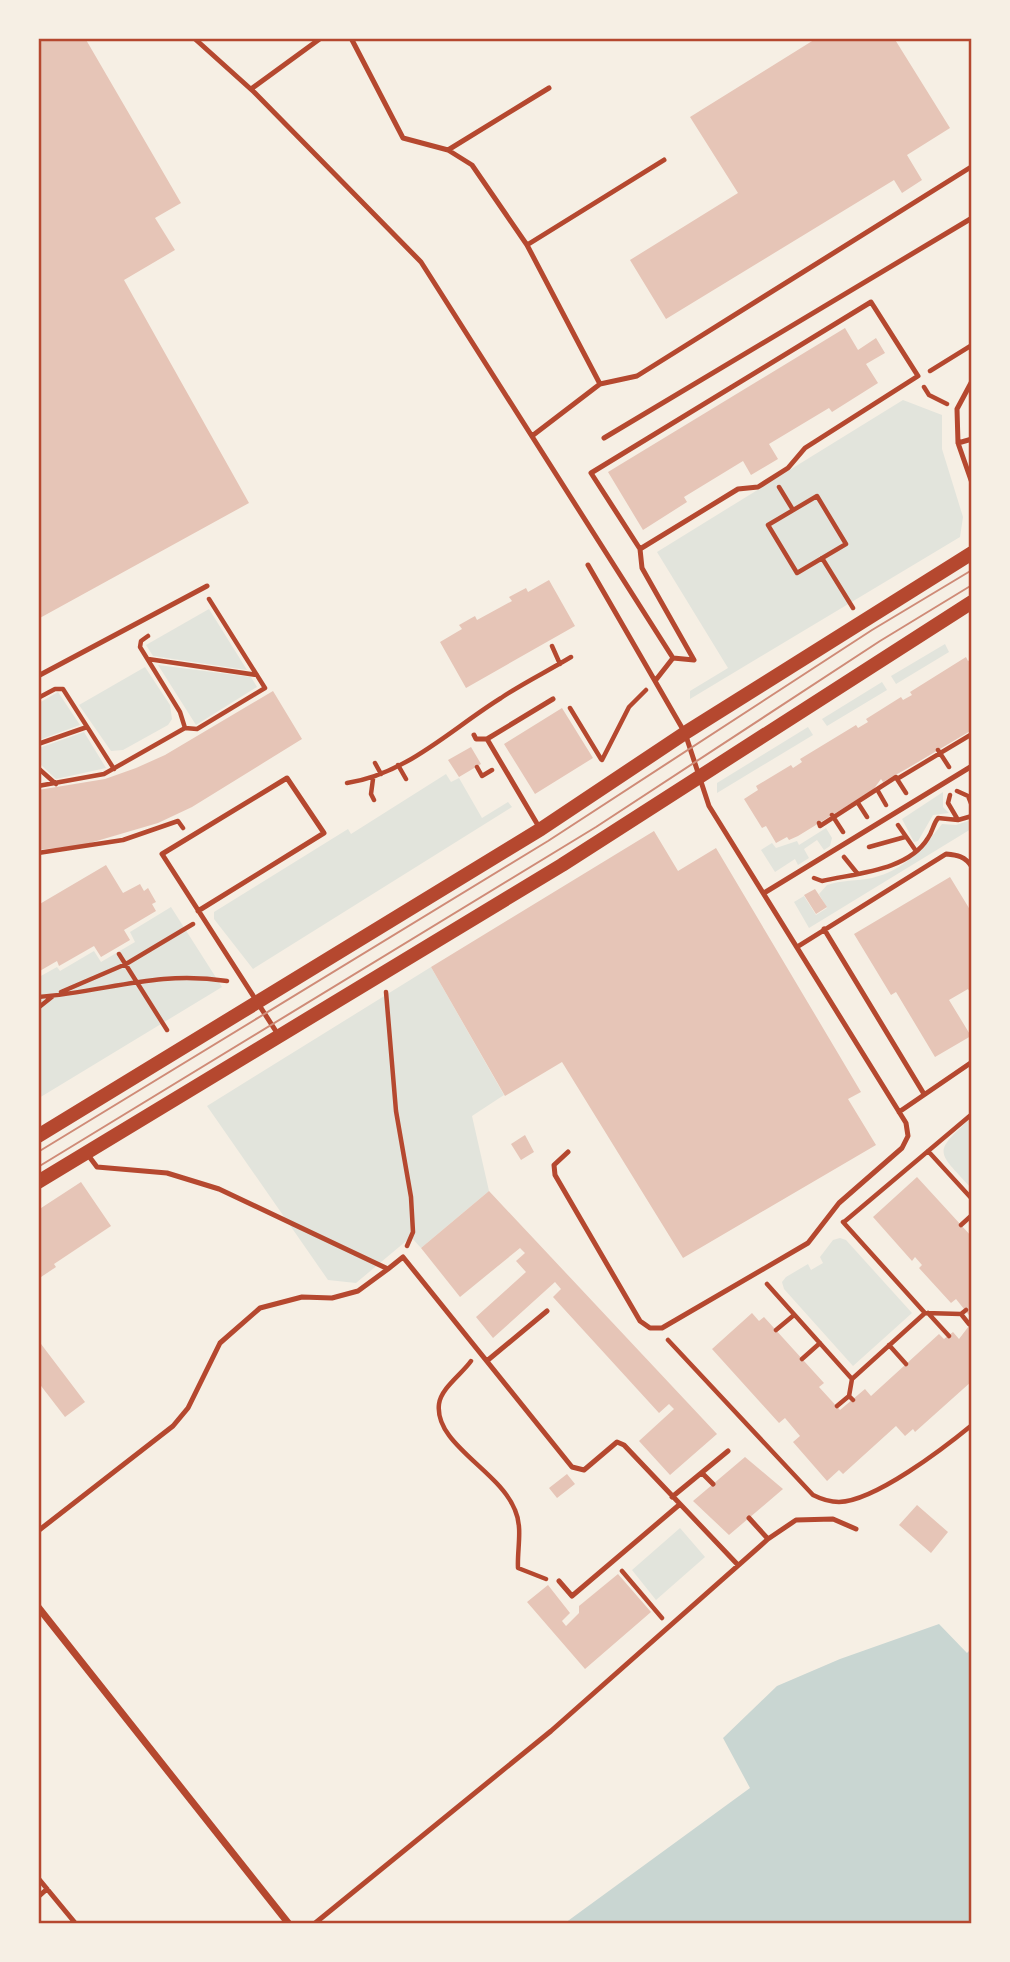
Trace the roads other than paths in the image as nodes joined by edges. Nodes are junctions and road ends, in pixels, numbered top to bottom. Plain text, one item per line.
1 (194, 38) edge
2 (321, 38) edge
3 (351, 38) edge
4 (550, 88) dead end
5 (251, 89) junction
6 (448, 150) junction
7 (664, 160) dead end
8 (971, 167) edge
9 (971, 218) edge
10 (527, 246) junction
11 (971, 381) edge
12 (600, 384) junction
13 (532, 436) junction
14 (604, 438) dead end
15 (971, 439) edge
16 (958, 443) junction
17 (971, 483) edge
18 (640, 549) junction
19 (971, 553) edge
20 (588, 565) dead end
21 (205, 588) road end
22 (971, 602) edge
23 (673, 658) junction
24 (38, 676) edge
25 (655, 681) junction
26 (553, 699) dead end
27 (685, 733) junction
28 (474, 735) dead end
29 (487, 739) junction
30 (971, 766) edge
31 (700, 777) junction
32 (541, 829) junction
33 (971, 867) edge
34 (764, 893) junction
35 (198, 911) junction
36 (824, 929) junction
37 (797, 947) junction
38 (257, 1002) junction
39 (280, 1038) junction
40 (971, 1062) edge
41 (924, 1094) junction
42 (899, 1112) junction
43 (38, 1136) edge
44 (568, 1152) dead end
45 (87, 1153) junction
46 (38, 1182) edge
47 (388, 1269) junction
48 (547, 1311) dead end
49 (488, 1360) junction
50 (728, 1451) dead end
51 (702, 1473) junction
52 (713, 1484) dead end
53 (672, 1497) junction
54 (679, 1505) junction
55 (749, 1518) dead end
56 (856, 1528) dead end
57 (38, 1531) edge
58 (768, 1539) junction
59 (738, 1565) junction
60 (559, 1581) road end
61 (38, 1607) edge
62 (38, 1878) edge
63 (47, 1889) junction
64 (38, 1897) edge
65 (76, 1923) edge
66 (289, 1923) edge
67 (314, 1923) edge

1 - 5 lane
2 - 5 lane
3 - 6 lane
4 - 6 lane
5 - 13 lane
6 - 10 lane
7 - 10 lane
8 - 12 lane
9 - 14 lane
10 - 12 lane
11 - 16 lane
12 - 13 lane
13 - 23 lane
15 - 16 lane
16 - 17 lane
18 - 18 lane
18 - 23 lane
19 - 27 main road
20 - 25 lane
21 - 24 lane
22 - 31 main road
23 - 25 lane
25 - 27 lane
26 - 29 lane
27 - 31 lane
27 - 32 main road
28 - 29 lane
29 - 32 lane
30 - 34 lane
31 - 34 lane
31 - 39 main road
32 - 38 main road
33 - 36 lane
34 - 37 lane
35 - 35 lane
35 - 38 lane
36 - 37 lane
36 - 41 lane
37 - 42 lane
38 - 39 lane
38 - 43 main road
39 - 45 main road
40 - 41 lane
41 - 42 lane
42 - 44 lane
45 - 46 main road
45 - 47 lane
47 - 49 lane
47 - 57 lane
48 - 49 lane
49 - 53 lane
50 - 51 lane
51 - 52 lane
51 - 53 lane
53 - 54 lane
54 - 59 lane
54 - 60 lane
55 - 58 lane
56 - 58 lane
58 - 59 lane
59 - 67 lane
61 - 66 street
62 - 63 lane
63 - 64 lane
63 - 65 lane

